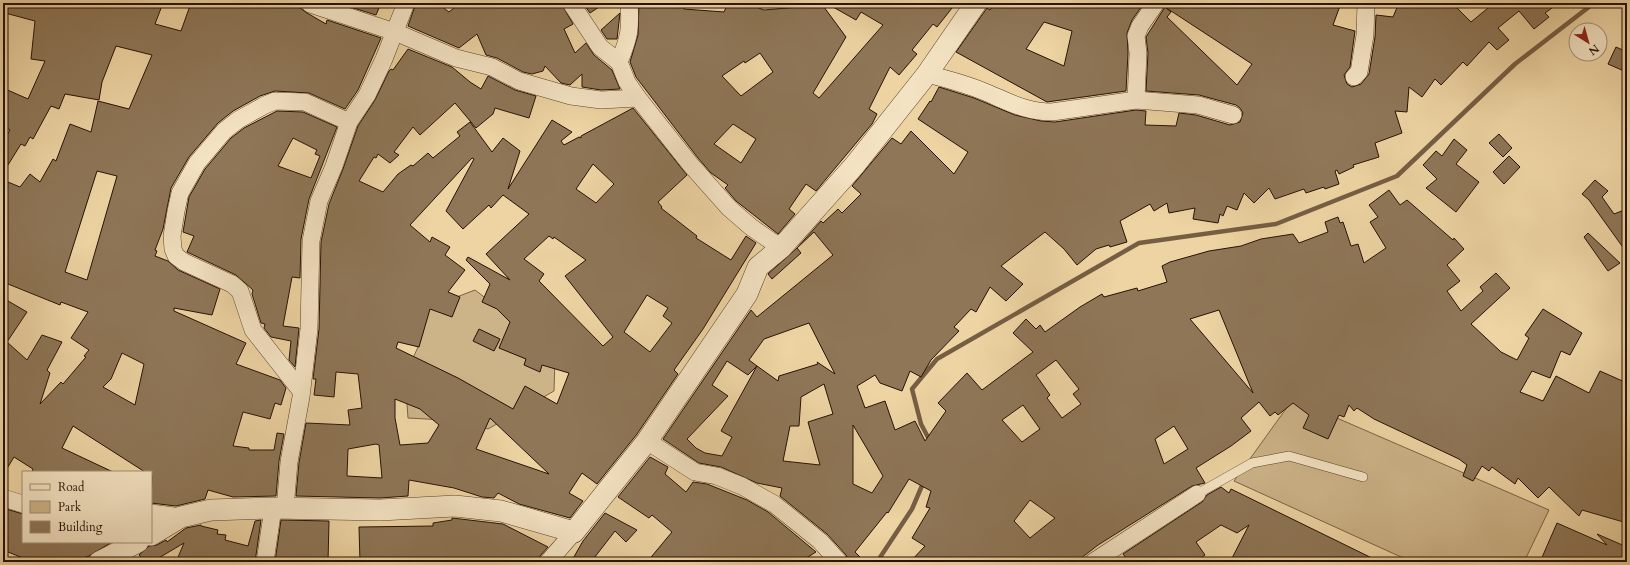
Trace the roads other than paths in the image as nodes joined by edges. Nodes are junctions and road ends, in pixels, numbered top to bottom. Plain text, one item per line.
1 (406, 3) edge
2 (571, 3) edge
3 (629, 3) edge
4 (976, 3) edge
5 (1156, 3) edge
6 (1366, 3) edge
7 (310, 4) edge
8 (395, 32) junction
9 (619, 62) junction
10 (927, 74) junction
11 (1354, 77) dead end
12 (638, 98) junction
13 (1136, 100) junction
14 (1233, 115) dead end
15 (349, 122) junction
16 (781, 248) junction
17 (301, 392) junction
18 (647, 441) junction
19 (1363, 477) dead end
20 (1198, 494) joint
21 (3, 498) edge
22 (22, 504) edge
23 (279, 508) junction
24 (152, 513) edge
25 (181, 517) junction
26 (574, 532) junction
27 (152, 533) edge
28 (136, 543) edge
29 (99, 562) edge
30 (265, 562) edge
31 (548, 562) edge
32 (838, 562) edge
33 (1093, 562) edge

1 - 8 street
2 - 9 street
3 - 9 street
4 - 10 street
5 - 13 street
6 - 11 street
7 - 8 street
8 - 12 street
8 - 15 street
9 - 12 street
10 - 13 street
10 - 16 street
12 - 16 street
13 - 14 street
15 - 17 street
15 - 17 street
16 - 18 street
17 - 23 street
18 - 26 street
18 - 32 street
19 - 20 lane
20 - 33 street
21 - 22 street
23 - 25 street
23 - 26 street
23 - 30 street
24 - 25 street
25 - 27 street
26 - 31 street
28 - 29 street

